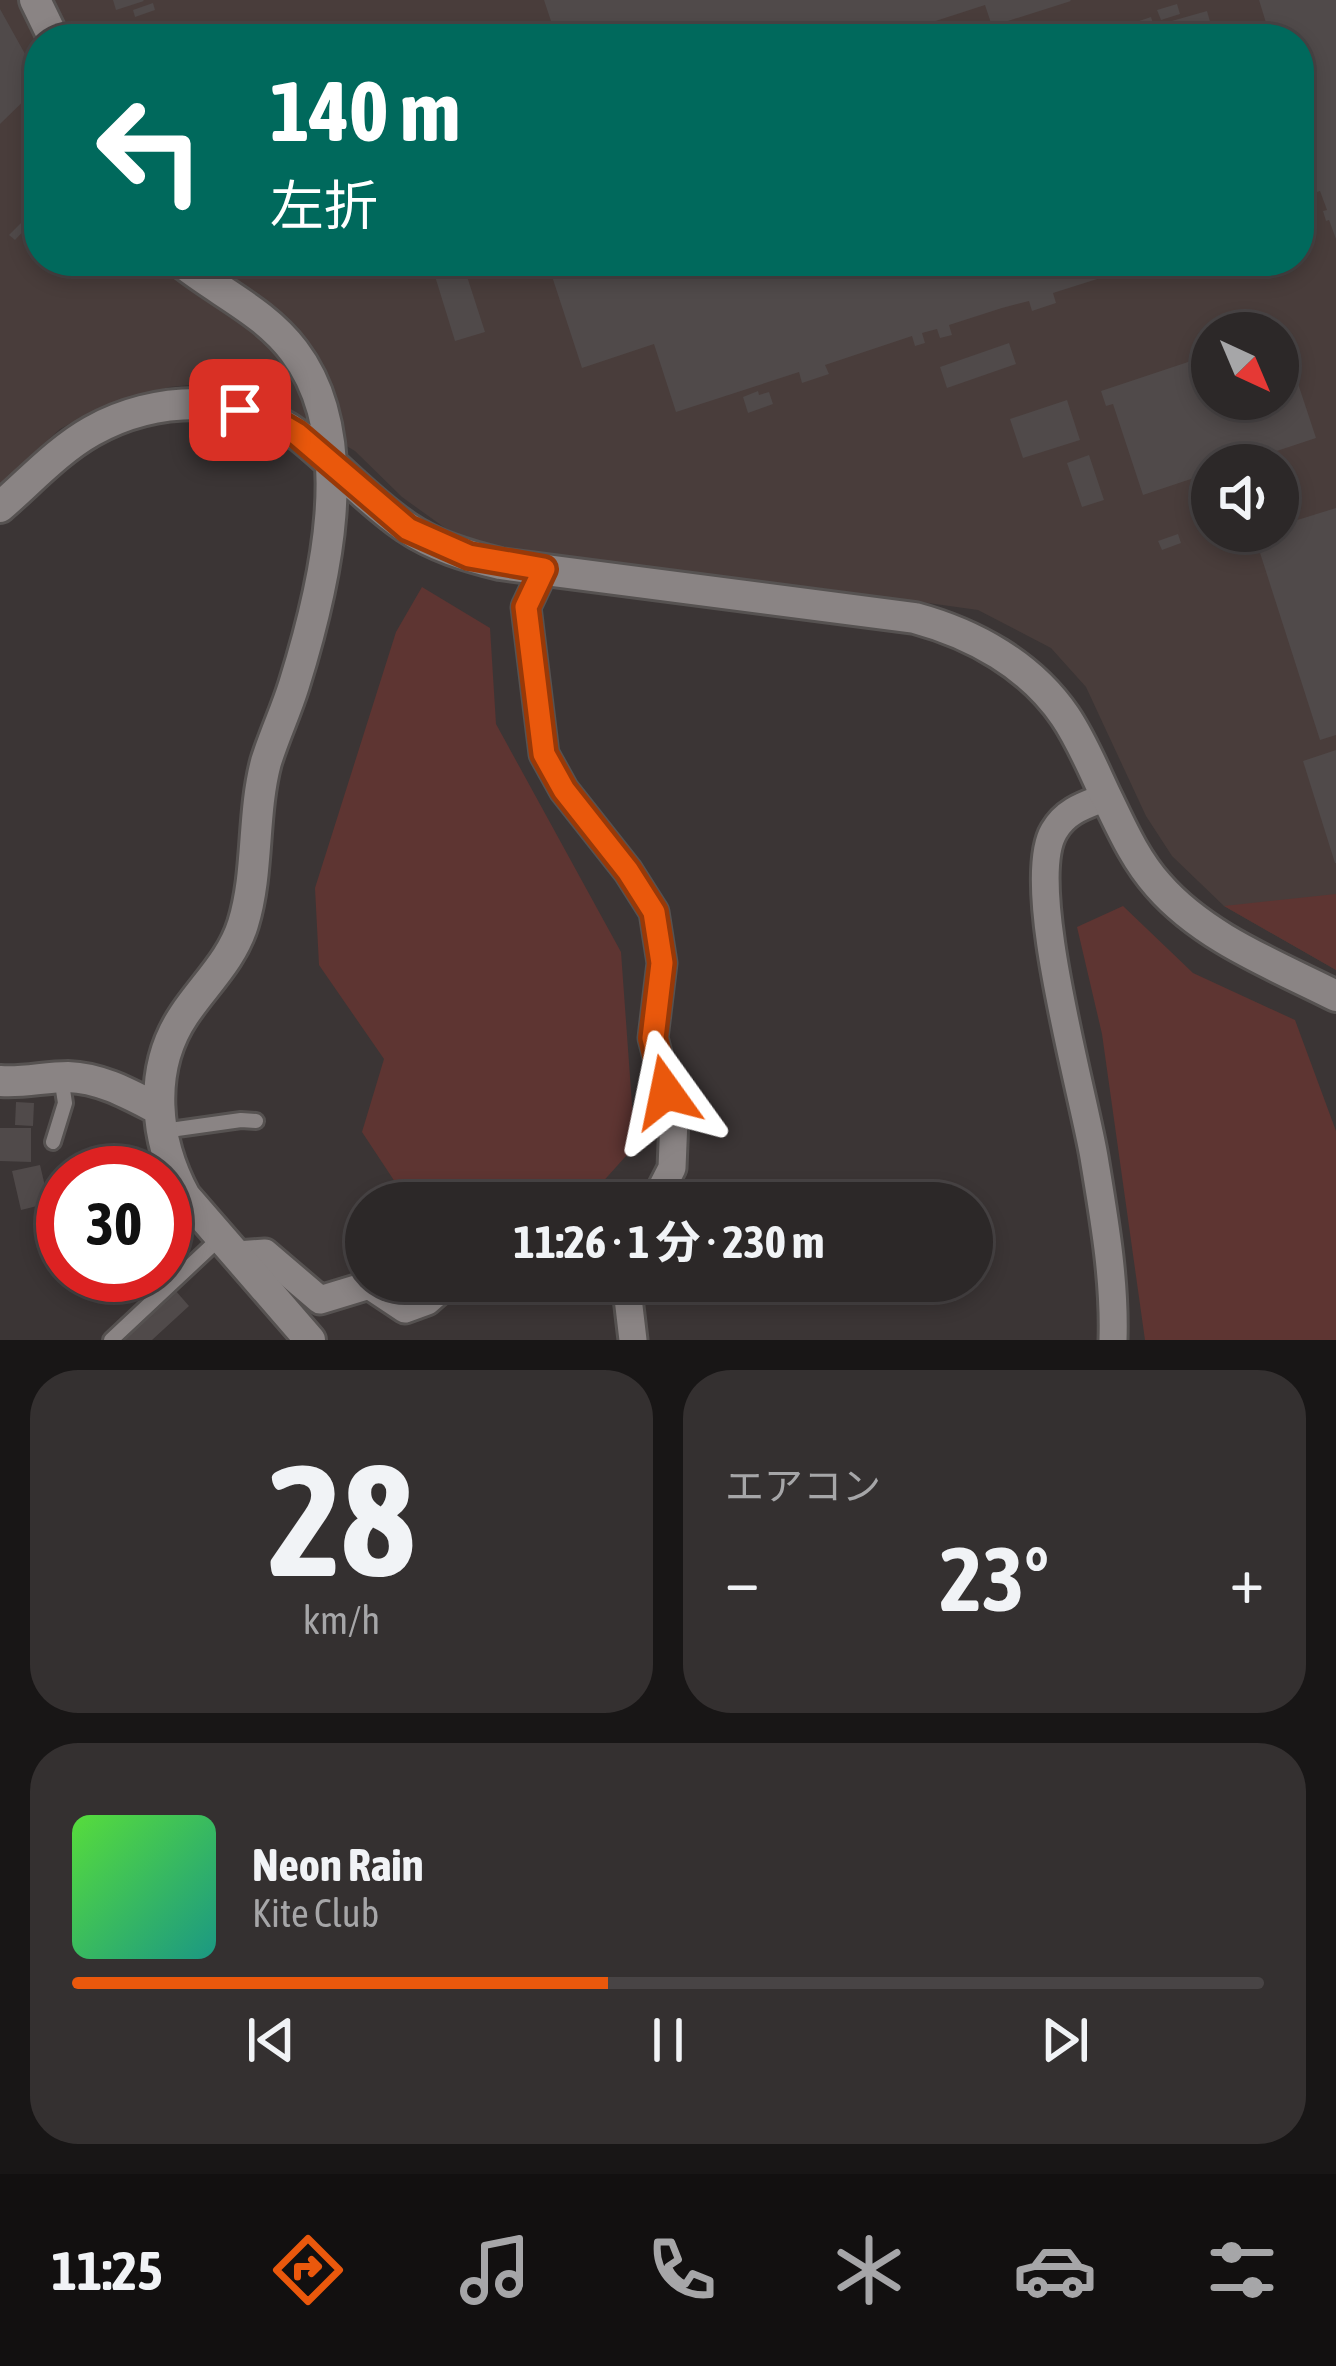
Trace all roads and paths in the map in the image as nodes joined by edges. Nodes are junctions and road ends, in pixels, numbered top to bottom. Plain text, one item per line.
1 (201, 276) edge
2 (332, 464) junction
3 (0, 507) edge
4 (544, 569) junction
5 (1106, 796) junction
6 (1336, 996) edge
7 (61, 1077) junction
8 (0, 1081) edge
9 (160, 1120) junction
10 (256, 1121) dead end
11 (53, 1142) dead end
12 (665, 1182) edge
13 (229, 1246) junction
14 (345, 1292) edge
15 (394, 1302) edge
16 (424, 1302) edge
17 (628, 1302) edge
18 (111, 1340) edge
19 (310, 1340) edge
20 (633, 1340) edge
21 (1114, 1340) edge

1 - 2 street
2 - 3 street
2 - 4 street
2 - 9 street
4 - 5 street
4 - 12 street
5 - 6 street
5 - 21 street
7 - 8 street
7 - 9 street
7 - 11 lane
9 - 10 lane
9 - 13 street
13 - 14 street
13 - 18 lane
13 - 19 street
15 - 16 street
17 - 20 street

